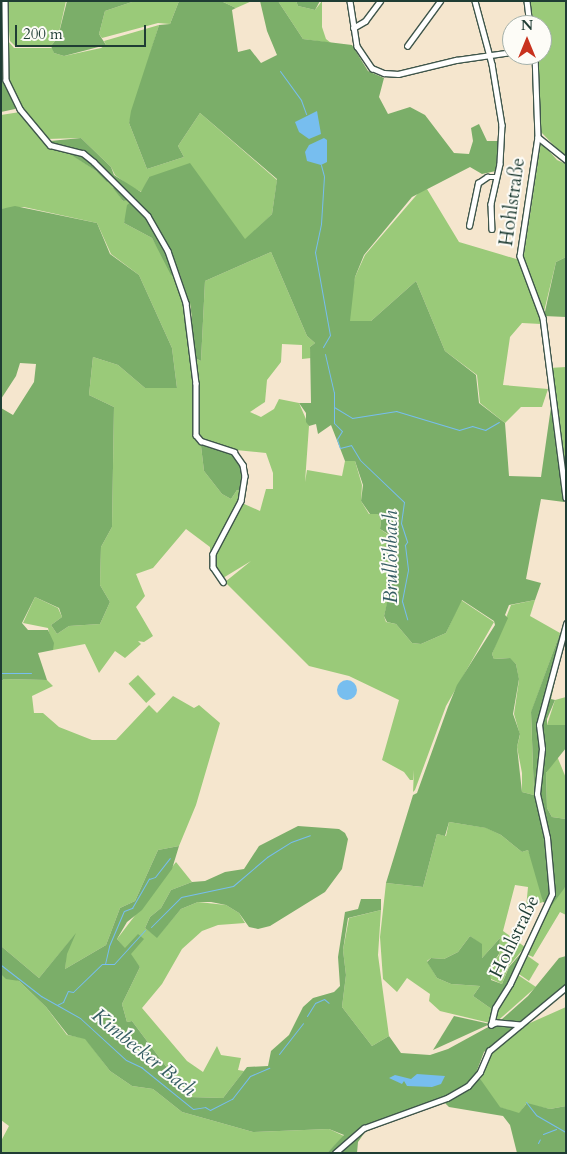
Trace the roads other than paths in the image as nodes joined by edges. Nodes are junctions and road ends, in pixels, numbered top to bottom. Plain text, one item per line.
1 (5, 1) edge
2 (350, 1) edge
3 (380, 1) edge
4 (440, 1) edge
5 (475, 1) edge
6 (527, 1) edge
7 (529, 15) edge
8 (353, 28) junction
9 (407, 46) dead end
10 (502, 53) edge
11 (489, 54) junction
12 (535, 65) edge
13 (538, 137) junction
14 (566, 160) edge
15 (497, 177) junction
16 (469, 226) dead end
17 (492, 229) dead end
18 (566, 498) edge
19 (223, 582) dead end
20 (566, 624) edge
21 (566, 987) edge
22 (521, 1025) junction
23 (336, 1153) edge

1 - 19 street
2 - 8 street
3 - 8 street
4 - 9 street
5 - 11 street
6 - 7 street
8 - 11 street
10 - 11 street
11 - 15 street
12 - 13 street, Hohlstraße
13 - 14 street
13 - 18 street, Hohlstraße
15 - 16 street
15 - 17 street
20 - 22 street, Hohlstraße
21 - 22 street
22 - 23 street

